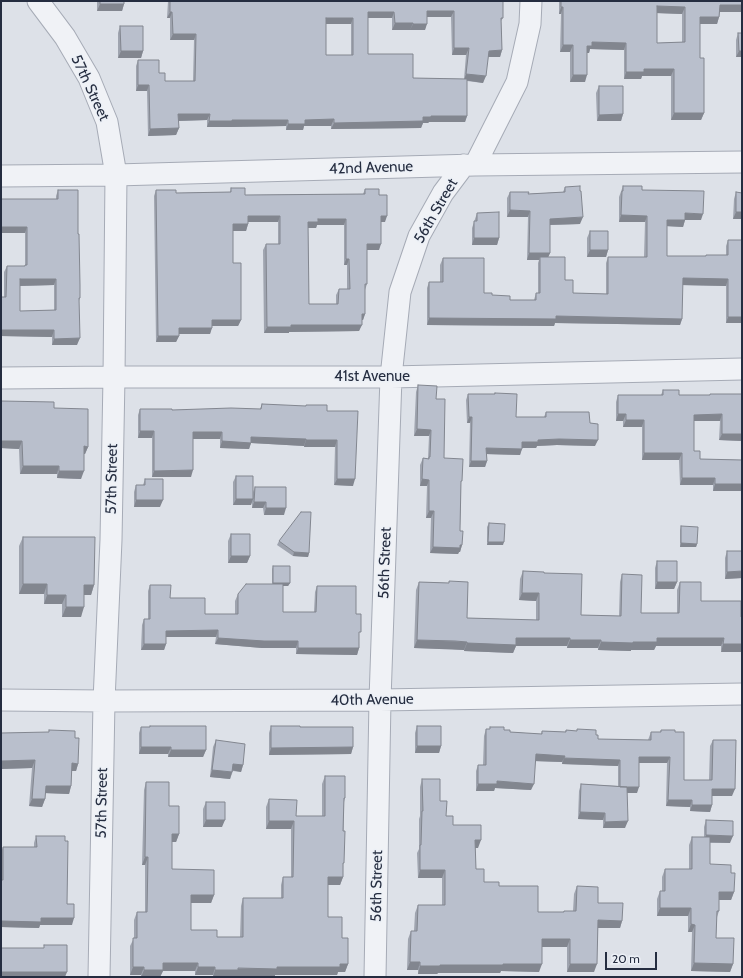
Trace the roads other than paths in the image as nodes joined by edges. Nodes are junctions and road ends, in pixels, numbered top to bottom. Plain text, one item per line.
1 (38, 1) edge
2 (531, 1) edge
3 (742, 162) edge
4 (470, 165) junction
5 (116, 175) junction
6 (1, 176) edge
7 (742, 369) edge
8 (114, 377) junction
9 (391, 377) junction
10 (1, 378) edge
11 (742, 694) edge
12 (1, 700) edge
13 (380, 700) junction
14 (104, 701) junction
15 (98, 977) edge
16 (375, 977) edge

1 - 5 street, 57th Street
2 - 4 street, 56th Street
3 - 4 street, 42nd Avenue
4 - 5 street, 42nd Avenue
4 - 9 street, 56th Street
5 - 6 street, 42nd Avenue
5 - 8 street, 57th Street
7 - 9 street, 41st Avenue
8 - 9 street, 41st Avenue
8 - 10 street, 41st Avenue
8 - 14 street, 57th Street
9 - 13 street, 56th Street
11 - 13 street, 40th Avenue
12 - 14 street, 40th Avenue
13 - 14 street, 40th Avenue
13 - 16 street, 56th Street
14 - 15 street, 57th Street

